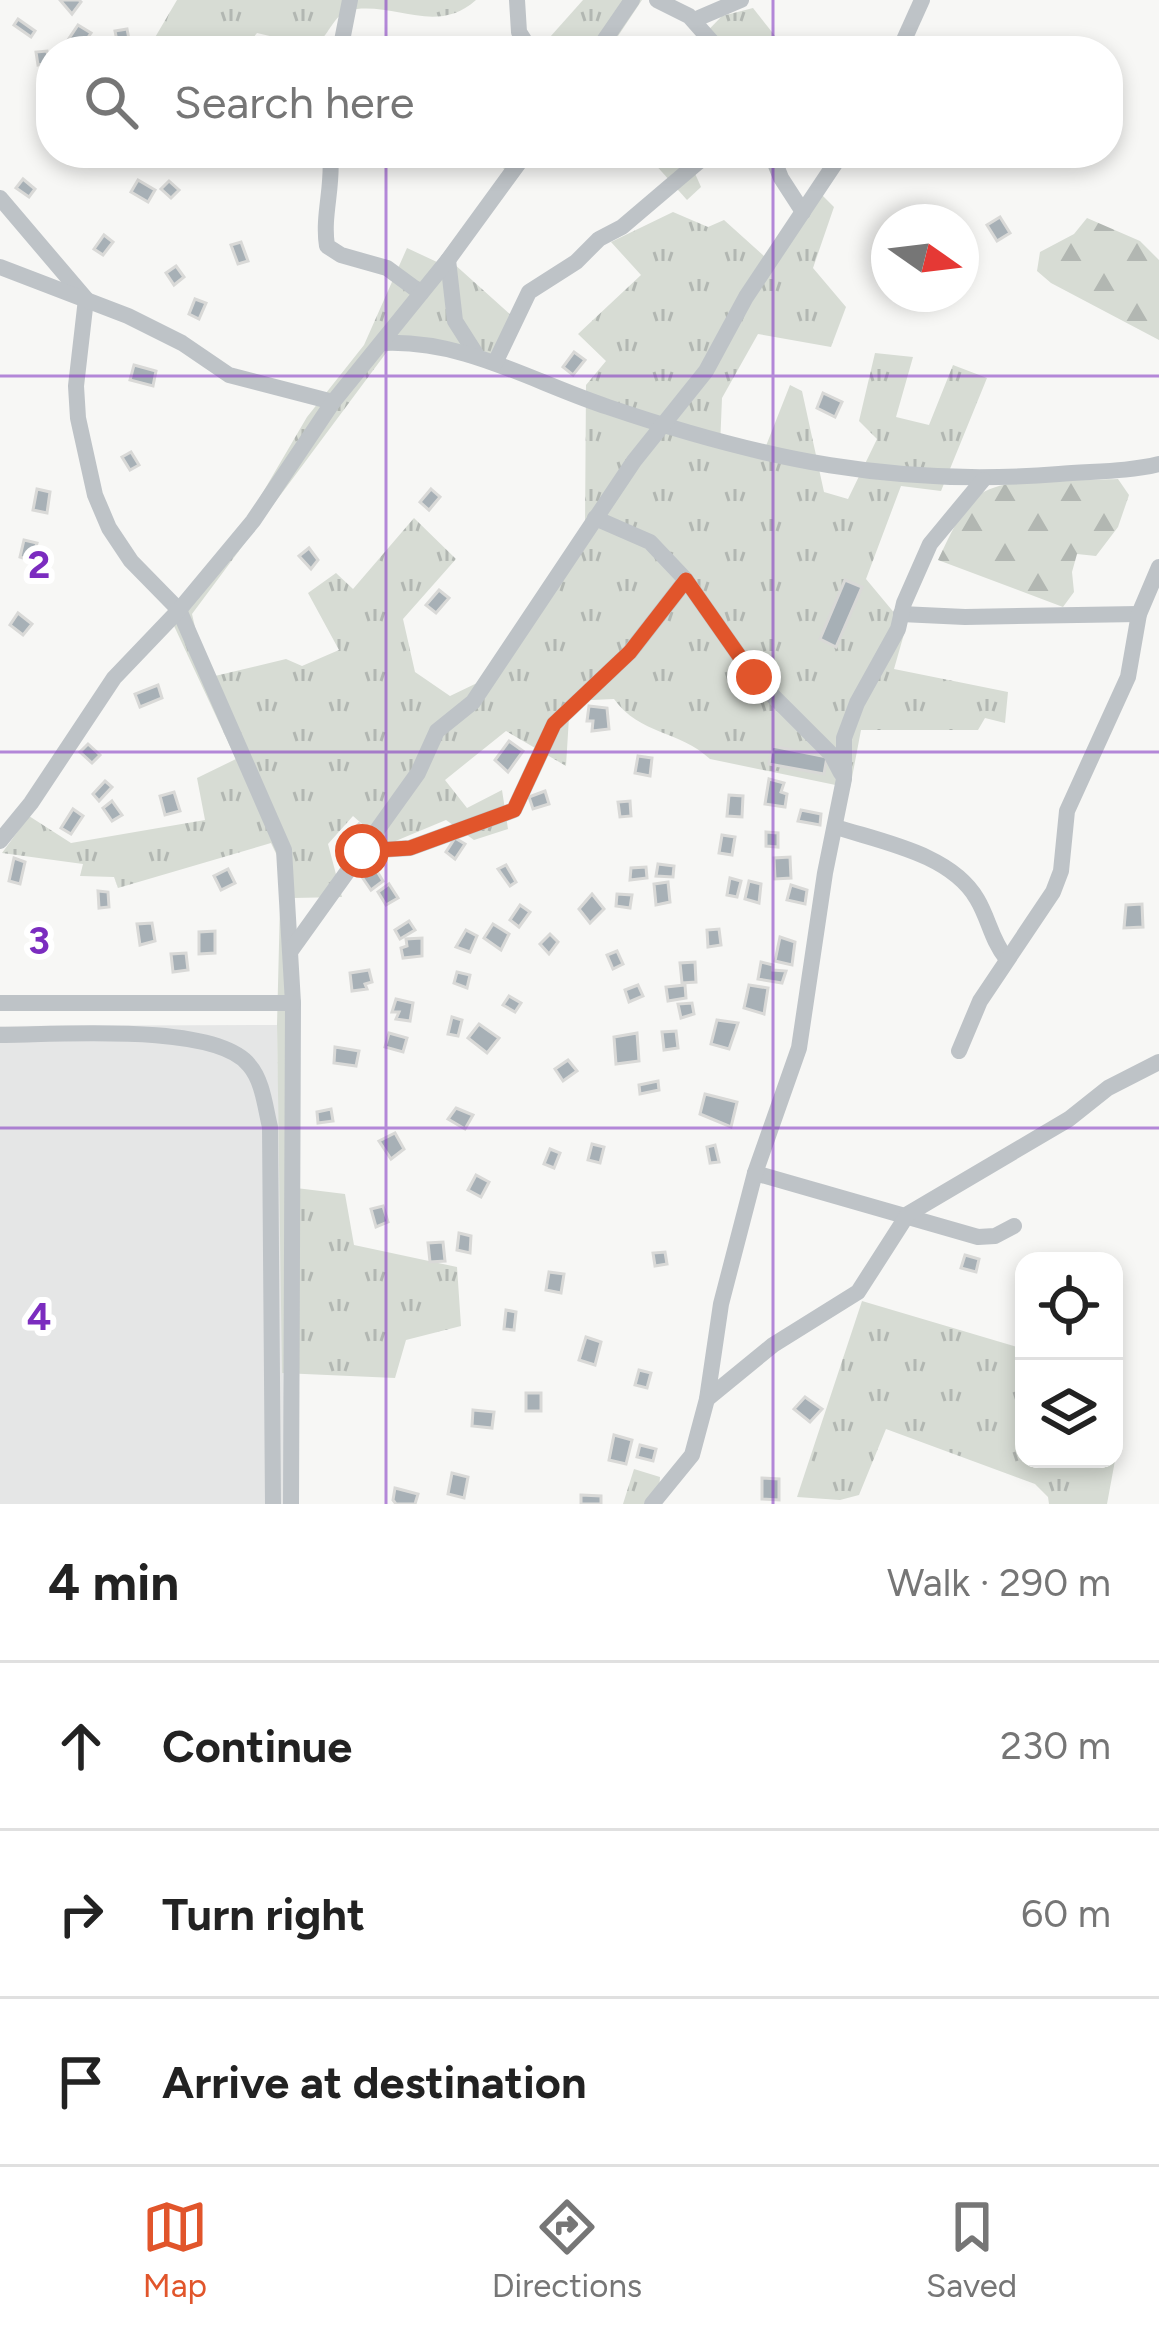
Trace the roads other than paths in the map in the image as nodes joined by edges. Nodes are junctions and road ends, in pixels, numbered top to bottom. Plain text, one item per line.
1 (350, 0) edge
2 (517, 0) edge
3 (632, 0) edge
4 (657, 0) edge
5 (741, 0) edge
6 (922, 0) edge
7 (694, 20) junction
8 (343, 36) edge
9 (522, 36) edge
10 (607, 36) edge
11 (707, 36) edge
12 (906, 36) edge
13 (330, 168) edge
14 (515, 168) edge
15 (691, 168) edge
16 (777, 168) edge
17 (832, 168) edge
18 (0, 198) edge
19 (803, 212) junction
20 (448, 260) junction
21 (0, 267) edge
22 (422, 293) junction
23 (86, 299) junction
24 (382, 343) junction
25 (476, 354) junction
26 (495, 363) junction
27 (333, 402) junction
28 (663, 426) junction
29 (1159, 464) edge
30 (983, 480) junction
31 (596, 518) junction
32 (1159, 567) edge
33 (686, 580) junction
34 (179, 610) junction
35 (902, 614) junction
36 (1139, 614) junction
37 (844, 779) junction
38 (836, 827) junction
39 (0, 842) edge
40 (362, 851) junction
41 (291, 949) junction
42 (1006, 958) junction
43 (0, 1003) edge
44 (293, 1003) junction
45 (0, 1035) edge
46 (959, 1051) dead end
47 (1159, 1062) edge
48 (755, 1173) junction
49 (908, 1214) junction
50 (1014, 1226) dead end
51 (707, 1399) junction
52 (273, 1504) edge
53 (291, 1504) edge
54 (652, 1504) edge

1 - 8 street
2 - 9 street
3 - 10 street
4 - 7 street
5 - 7 street
6 - 12 street
7 - 11 street
13 - 22 street
14 - 20 street
15 - 26 street
16 - 19 street
17 - 19 street
18 - 23 street
19 - 28 street
20 - 22 street
20 - 25 street
21 - 23 street
22 - 24 street
23 - 27 street
23 - 34 street
24 - 25 street
24 - 27 street
25 - 26 street
26 - 28 street
27 - 34 street
28 - 30 street
28 - 31 street
29 - 30 street
30 - 35 street
31 - 33 street
31 - 40 street
32 - 36 street
33 - 37 street
33 - 40 street
34 - 39 street
34 - 41 street
35 - 36 street
35 - 37 street
36 - 42 street
37 - 38 street
38 - 42 street
38 - 48 street
40 - 41 street
41 - 44 street
42 - 46 street
43 - 44 street
44 - 53 street
45 - 52 street
47 - 49 street
48 - 49 street
48 - 51 street
49 - 50 street
49 - 51 street
51 - 54 street

